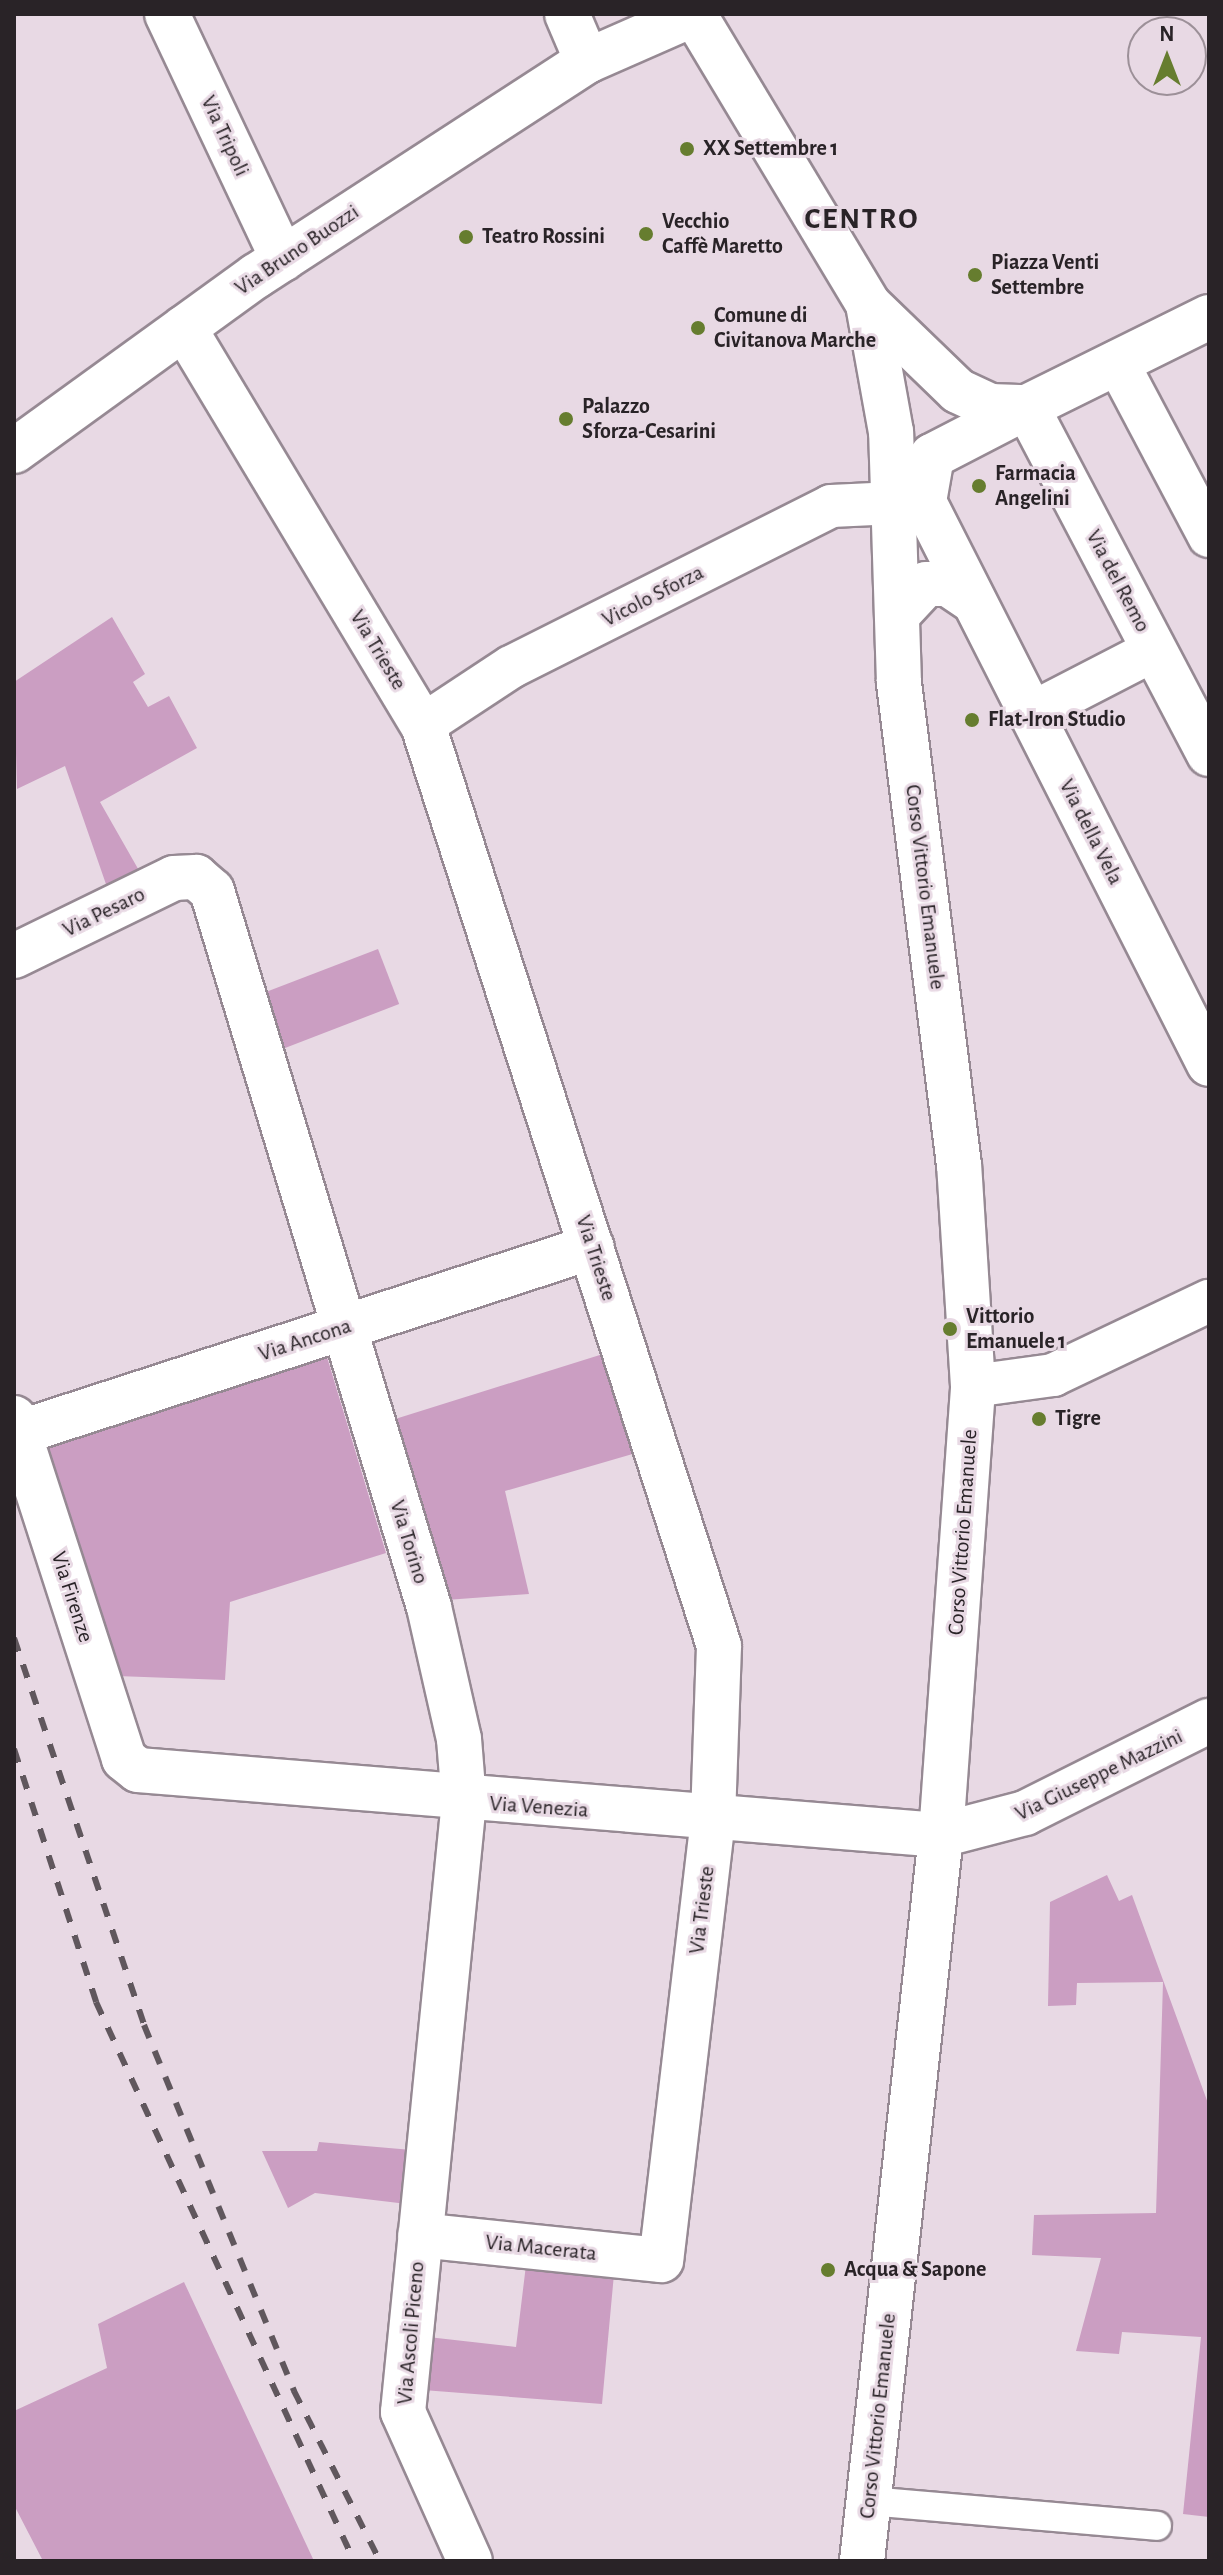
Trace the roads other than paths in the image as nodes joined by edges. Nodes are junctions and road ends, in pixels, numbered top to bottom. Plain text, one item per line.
1 (167, 14) edge
2 (567, 14) edge
3 (694, 14) edge
4 (587, 61) junction
5 (283, 259) junction
6 (868, 304) junction
7 (1209, 317) edge
8 (184, 328) junction
9 (1117, 362) junction
10 (1027, 407) junction
11 (14, 451) edge
12 (909, 503) junction
13 (1209, 536) edge
14 (973, 601) junction
15 (897, 615) junction
16 (1154, 650) junction
17 (1030, 714) junction
18 (423, 725) junction
19 (1208, 749) edge
20 (196, 877) joint
21 (14, 956) edge
22 (1209, 1064) edge
23 (592, 1247) junction
24 (1209, 1301) edge
25 (346, 1327) junction
26 (973, 1386) junction
27 (16, 1426) edge
28 (1208, 1723) edge
29 (138, 1770) joint
30 (464, 1801) junction
31 (713, 1819) junction
32 (941, 1835) junction
33 (420, 2235) junction
34 (661, 2260) joint
35 (868, 2501) junction
36 (1157, 2526) dead end
37 (470, 2561) edge
38 (862, 2561) edge

1 - 5 street, Via Tripoli
2 - 4 street
3 - 4 street
3 - 6 street
4 - 5 street, Via Bruno Buozzi
5 - 8 street, Via Bruno Buozzi
6 - 10 street
6 - 12 street
7 - 9 street
8 - 11 street, Via Bruno Buozzi
8 - 18 street, Via Trieste
9 - 10 street
9 - 13 street
10 - 12 street
10 - 16 street, Via del Remo
12 - 14 street, Via della Vela
12 - 15 street, Corso Vittorio Emanuele
12 - 18 street, Vicolo Sforza
14 - 15 street
14 - 17 street, Via della Vela
15 - 26 street, Corso Vittorio Emanuele
16 - 17 street
16 - 19 street, Via del Remo
17 - 22 street, Via della Vela
18 - 23 street, Via Trieste
20 - 21 street, Via Pesaro
20 - 25 street, Via Torino
23 - 25 street, Via Ancona
23 - 31 street, Via Trieste
24 - 26 street
25 - 27 street, Via Ancona
25 - 30 street, Via Torino
26 - 32 street, Corso Vittorio Emanuele
27 - 29 street, Via Firenze
28 - 32 street, Via Giuseppe Mazzini
29 - 30 street, Via Venezia
30 - 31 street, Via Venezia
30 - 33 street, Via Torino
31 - 32 street, Via Venezia
31 - 34 street, Via Trieste
32 - 35 street, Corso Vittorio Emanuele
33 - 34 street, Via Macerata
33 - 37 street, Via Ascoli Piceno
35 - 36 lane
35 - 38 street, Corso Vittorio Emanuele

